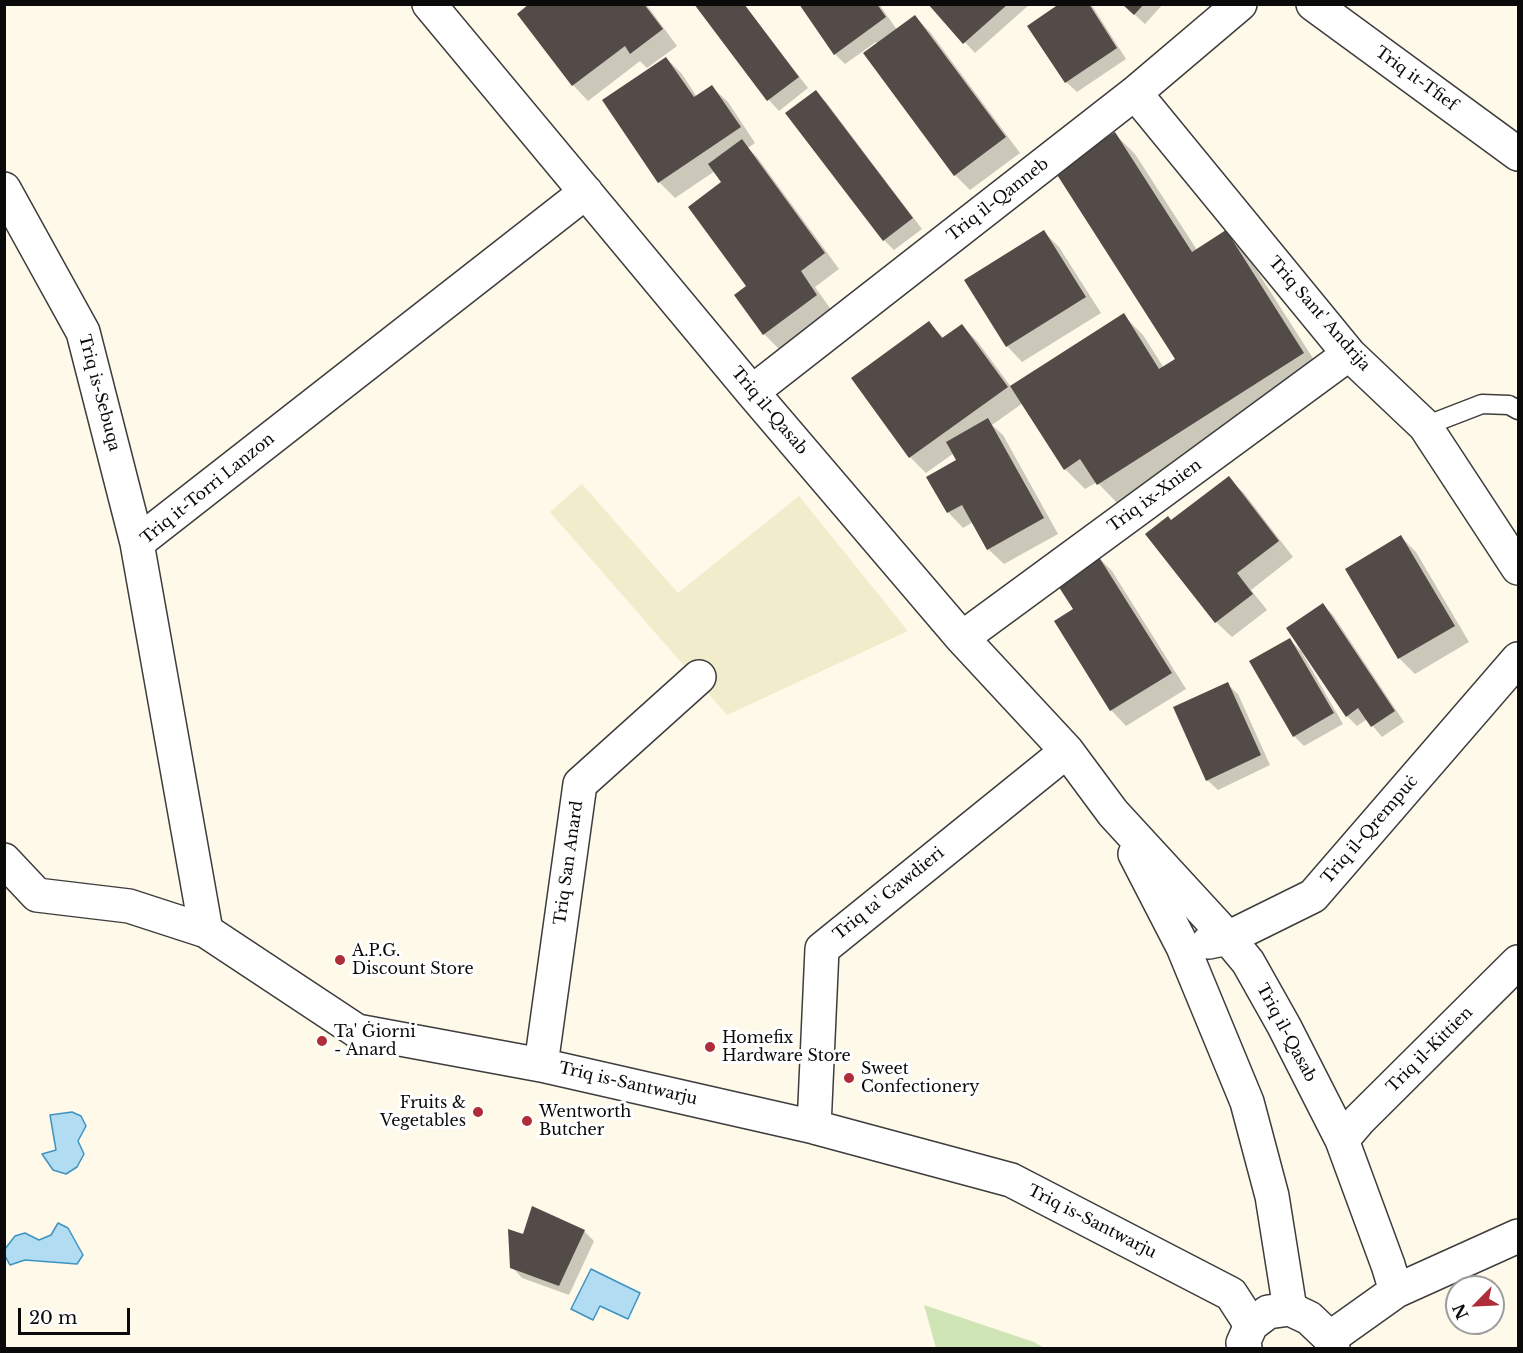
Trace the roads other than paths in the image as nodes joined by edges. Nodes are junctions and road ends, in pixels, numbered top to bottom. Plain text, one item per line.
1 (429, 4) edge
2 (1240, 4) edge
3 (1313, 4) edge
4 (1135, 93) junction
5 (1518, 154) edge
6 (4, 189) edge
7 (586, 192) junction
8 (1349, 354) junction
9 (752, 392) junction
10 (1518, 410) edge
11 (1425, 426) junction
12 (137, 543) junction
13 (1518, 567) edge
14 (962, 638) junction
15 (1518, 659) edge
16 (699, 677) dead end
17 (1068, 751) junction
18 (1113, 813) junction
19 (4, 860) edge
20 (206, 931) junction
21 (1228, 938) junction
22 (1183, 946) junction
23 (1518, 962) edge
24 (541, 1065) junction
25 (814, 1127) junction
26 (1342, 1140) junction
27 (1518, 1236) edge
28 (1396, 1292) junction
29 (1290, 1309) junction
30 (1248, 1337) edge
31 (1332, 1343) edge

1 - 7 street, Triq il-Qasab
2 - 4 street, Triq il-Qanneb
3 - 5 street, Triq it-Tfief
4 - 8 street, Triq Sant' Andrija
4 - 9 street, Triq il-Qanneb
6 - 12 street, Triq is-Sebuqa
7 - 9 street, Triq il-Qasab
7 - 12 street, Triq it-Torri Lanzon
8 - 11 street, Triq Sant' Andrija
8 - 14 street, Triq ix-Xnien
9 - 14 street, Triq il-Qasab
10 - 11 lane
11 - 13 street, Triq Sant' Andrija
12 - 20 street, Triq it-Torri Lanzon
14 - 17 street, Triq il-Qasab
15 - 21 street, Triq il-Qrempuċ
16 - 24 street, Triq San Anard
17 - 18 street, Triq il-Qasab
17 - 25 street, Triq ta' Gawdieri
18 - 21 street, Triq il-Qasab
18 - 22 street, Triq il-Qasab
19 - 20 street, Triq is-Santwarju
20 - 24 street, Triq is-Santwarju
21 - 22 street, Triq il-Qrempuċ
21 - 26 street, Triq il-Qasab
22 - 29 street, Triq il-Qasab
23 - 26 street, Triq il-Kittien
24 - 25 street, Triq is-Santwarju
25 - 30 street, Triq is-Santwarju
26 - 28 street, Triq il-Qasab
27 - 28 street
28 - 31 street
29 - 30 street
29 - 31 street

